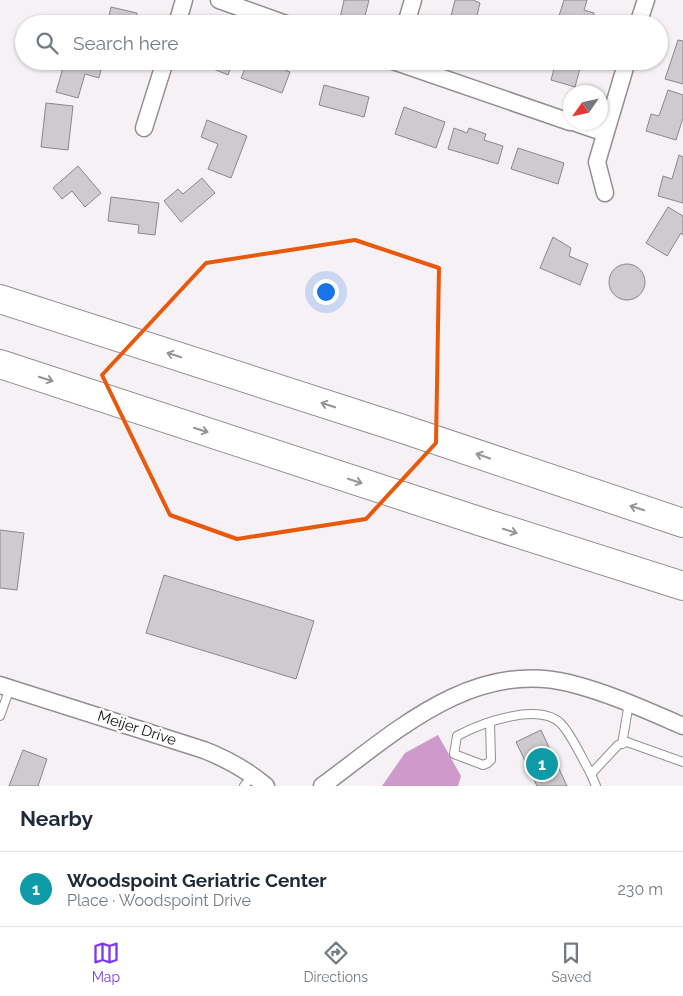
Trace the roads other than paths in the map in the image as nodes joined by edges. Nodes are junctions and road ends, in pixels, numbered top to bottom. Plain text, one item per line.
1 (184, 0) edge
2 (219, 0) edge
3 (413, 0) edge
4 (646, 0) edge
5 (180, 15) edge
6 (261, 15) edge
7 (409, 15) edge
8 (641, 15) edge
9 (162, 70) edge
10 (418, 70) edge
11 (624, 70) edge
12 (563, 119) edge
13 (144, 128) dead end
14 (596, 130) edge
15 (605, 133) junction
16 (605, 193) dead end
17 (0, 299) edge
18 (0, 364) edge
19 (683, 523) edge
20 (683, 586) edge
21 (5, 687) edge
22 (629, 703) junction
23 (0, 716) edge
24 (490, 722) junction
25 (683, 726) edge
26 (622, 744) junction
27 (683, 762) edge
28 (591, 774) junction
29 (248, 780) edge
30 (266, 786) edge
31 (322, 786) edge
32 (596, 786) edge

1 - 5 street
2 - 6 street
3 - 7 street
4 - 8 street
9 - 13 street
10 - 12 street
11 - 15 street
14 - 15 street
15 - 16 street
19 -> 17 highway
18 -> 20 highway
21 - 23 lane
21 - 29 street, Meijer Drive
22 - 25 street
22 - 26 lane
22 - 31 street
24 - 24 lane
24 - 28 lane
26 - 27 lane
26 - 28 lane
28 - 32 lane
29 - 30 street, Meijer Drive

